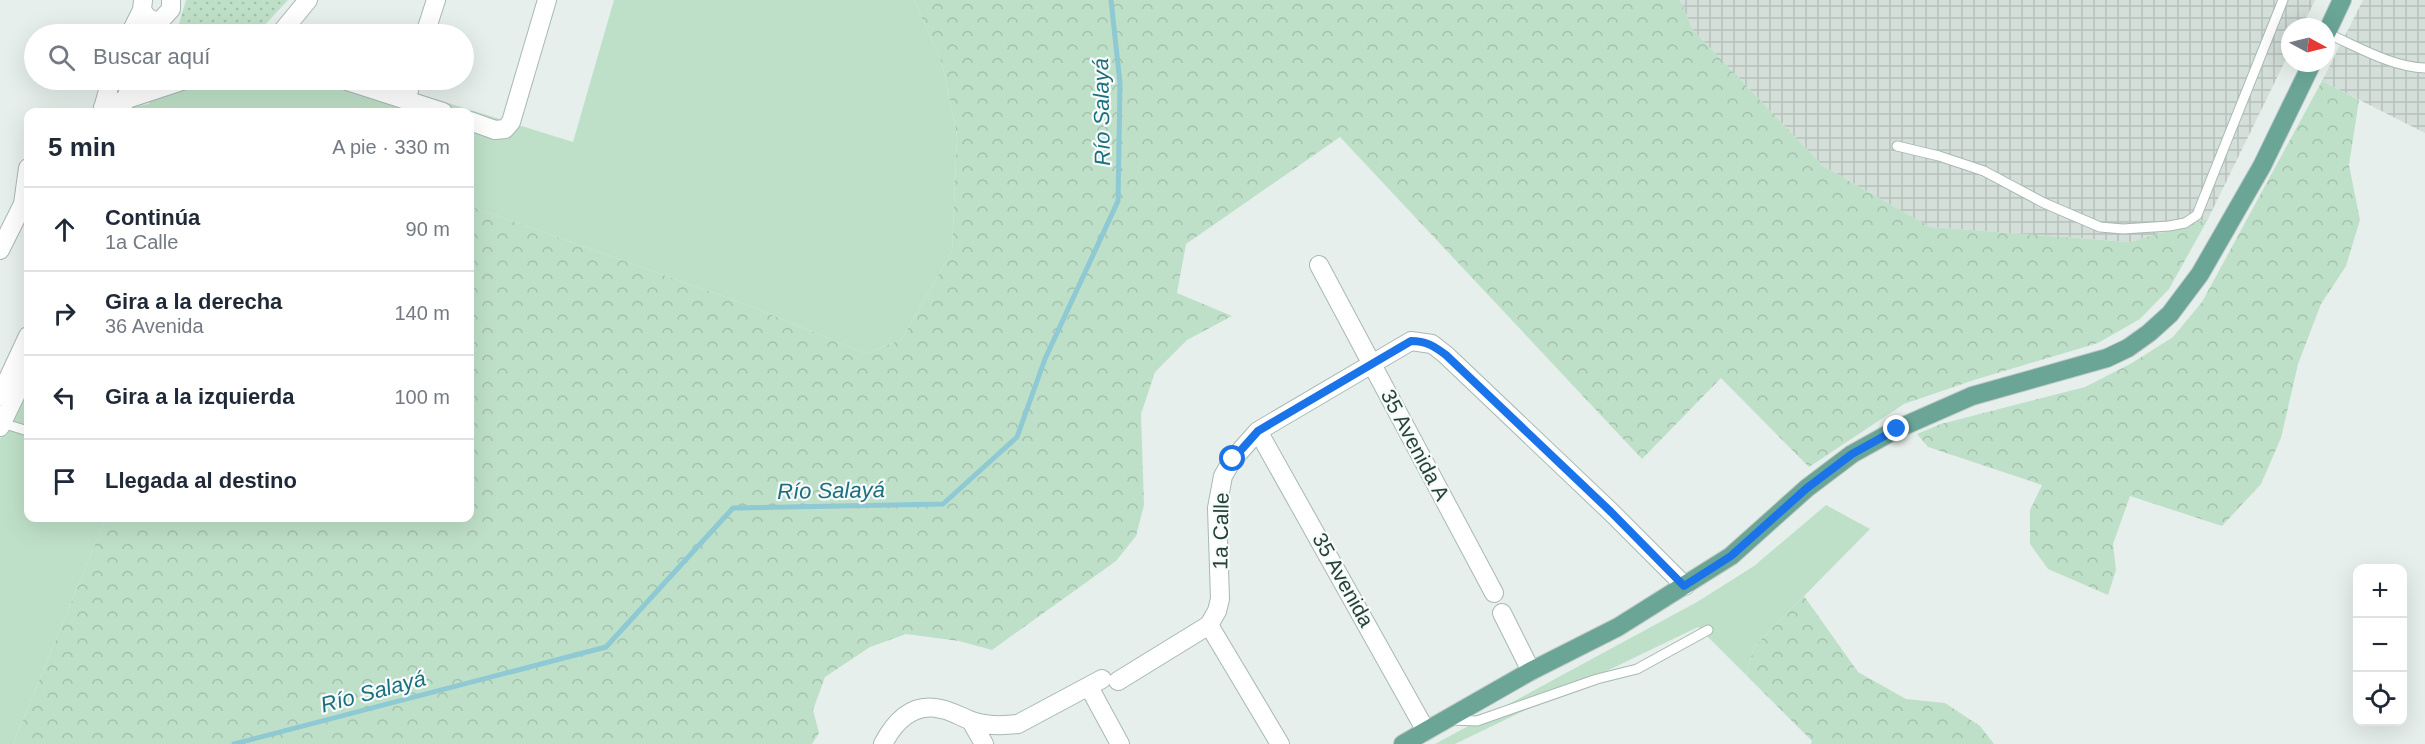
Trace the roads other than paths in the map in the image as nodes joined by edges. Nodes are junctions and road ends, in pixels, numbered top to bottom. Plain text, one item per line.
1 (171, 0) edge
2 (308, 0) edge
3 (436, 0) edge
4 (547, 0) edge
5 (2283, 0) edge
6 (2342, 0) edge
7 (140, 4) edge
8 (2334, 18) edge
9 (133, 24) edge
10 (155, 24) edge
11 (161, 24) edge
12 (288, 24) edge
13 (428, 24) edge
14 (2335, 38) edge
15 (2425, 68) edge
16 (2308, 72) edge
17 (112, 90) edge
18 (126, 90) edge
19 (159, 90) edge
20 (375, 90) edge
21 (409, 90) edge
22 (406, 100) junction
23 (112, 108) edge
24 (431, 108) edge
25 (474, 122) edge
26 (1897, 146) dead end
27 (24, 197) edge
28 (0, 250) edge
29 (1319, 265) dead end
30 (24, 345) edge
31 (1372, 364) junction
32 (24, 377) edge
33 (0, 396) edge
34 (1, 425) edge
35 (24, 430) edge
36 (1258, 431) junction
37 (1684, 586) junction
38 (1494, 593) dead end
39 (1502, 612) dead end
40 (1209, 625) junction
41 (1708, 630) dead end
42 (1531, 670) junction
43 (1103, 682) junction
44 (1448, 720) junction
45 (971, 721) junction
46 (1426, 731) junction
47 (883, 744) edge
48 (984, 744) edge
49 (1120, 744) edge
50 (1280, 744) edge
51 (1403, 744) edge

1 - 11 street
2 - 12 street
3 - 13 street
4 - 25 street
5 - 26 lane
6 - 8 main road
7 - 9 street
7 - 10 street
14 - 15 lane
16 - 37 main road
17 - 23 street
18 - 23 street
19 - 23 street
20 - 22 street
21 - 22 street
22 - 24 street
27 - 28 street
29 - 31 street, 35 Avenida A
30 - 33 street
31 - 36 street, 1a Calle
31 - 37 street, 1a Calle
31 - 38 street, 35 Avenida A
32 - 34 street
34 - 35 lane
36 - 40 street, 1a Calle
36 - 46 street, 35 Avenida
37 - 42 main road
39 - 42 street
40 - 43 street
40 - 50 street
41 - 44 lane
42 - 44 main road
43 - 45 street
43 - 49 street
44 - 46 main road
45 - 47 street
45 - 48 street
46 - 51 main road

